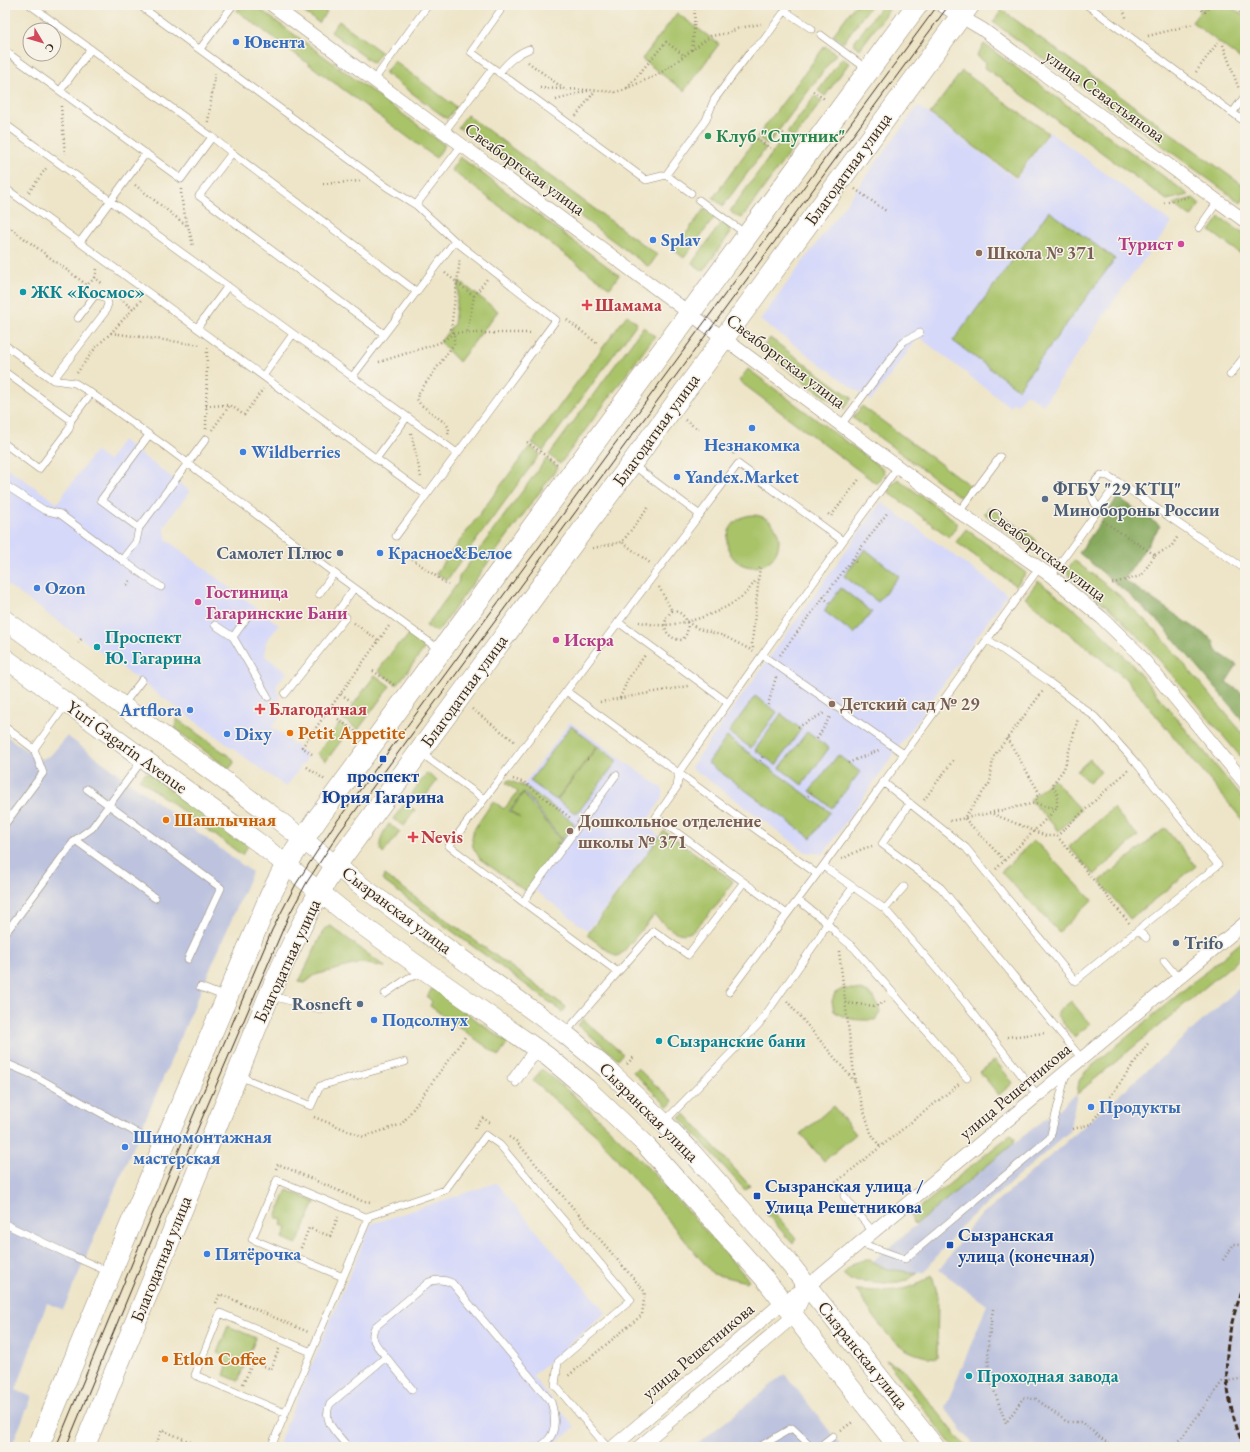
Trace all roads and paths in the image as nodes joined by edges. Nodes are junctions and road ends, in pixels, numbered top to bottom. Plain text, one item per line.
1 (30, 5) edge
2 (139, 5) edge
3 (233, 5) edge
4 (272, 5) edge
5 (428, 5) edge
6 (695, 5) edge
7 (917, 5) edge
8 (941, 5) edge
9 (1087, 5) edge
10 (1195, 5) edge
11 (1210, 5) edge
12 (1245, 7) edge
13 (787, 8) edge
14 (500, 11) dead end
15 (965, 11) edge
16 (1240, 13) dead end
17 (1194, 24) dead end
18 (774, 26) junction
19 (812, 29) dead end
20 (821, 35) dead end
21 (1134, 40) junction
22 (1218, 42) dead end
23 (1223, 45) dead end
24 (91, 49) junction
25 (200, 49) junction
26 (529, 49) dead end
27 (692, 50) junction
28 (5, 51) edge
29 (518, 55) junction
30 (685, 56) junction
31 (216, 61) junction
32 (492, 68) junction
33 (869, 70) junction
34 (499, 73) junction
35 (374, 80) junction
36 (1190, 81) junction
37 (564, 89) junction
38 (627, 89) junction
39 (590, 90) junction
40 (60, 91) junction
41 (596, 91) junction
42 (813, 91) dead end
43 (529, 94) junction
44 (1244, 97) edge
45 (826, 100) dead end
46 (547, 108) junction
47 (1233, 112) junction
48 (1245, 122) edge
49 (5, 124) edge
50 (570, 124) junction
51 (444, 132) junction
52 (783, 133) dead end
53 (209, 135) junction
54 (754, 136) dead end
55 (795, 142) dead end
56 (462, 145) junction
57 (771, 149) dead end
58 (146, 153) junction
59 (232, 153) junction
60 (53, 159) junction
61 (66, 168) junction
62 (666, 175) junction
63 (126, 179) junction
64 (181, 179) junction
65 (378, 180) junction
66 (323, 184) dead end
67 (5, 188) edge
68 (856, 190) dead end
69 (690, 193) dead end
70 (1207, 193) junction
71 (699, 200) dead end
72 (23, 201) junction
73 (110, 201) junction
74 (1218, 201) junction
75 (1164, 203) dead end
76 (416, 205) junction
77 (886, 211) dead end
78 (1243, 215) edge
79 (5, 224) edge
80 (188, 226) junction
81 (1199, 228) dead end
82 (747, 235) junction
83 (455, 241) junction
84 (80, 242) junction
85 (461, 246) junction
86 (191, 259) junction
87 (437, 266) junction
88 (493, 271) junction
89 (94, 278) dead end
90 (457, 282) junction
91 (228, 286) junction
92 (148, 292) junction
93 (416, 292) junction
94 (474, 296) junction
95 (690, 313) junction
96 (78, 318) dead end
97 (556, 320) junction
98 (197, 328) junction
99 (548, 332) junction
100 (111, 333) junction
101 (454, 333) junction
102 (467, 333) junction
103 (920, 333) dead end
104 (293, 334) junction
105 (384, 334) junction
106 (724, 338) junction
107 (598, 344) dead end
108 (5, 345) edge
109 (1245, 356) edge
110 (357, 369) junction
111 (5, 372) edge
112 (1230, 375) dead end
113 (263, 376) junction
114 (352, 377) junction
115 (54, 380) junction
116 (269, 381) junction
117 (70, 383) junction
118 (91, 394) junction
119 (230, 405) junction
120 (206, 406) junction
121 (407, 417) junction
122 (683, 418) dead end
123 (71, 420) junction
124 (841, 425) junction
125 (699, 430) dead end
126 (149, 435) junction
127 (205, 440) junction
128 (527, 442) dead end
129 (5, 444) edge
130 (444, 444) junction
131 (211, 446) dead end
132 (737, 448) dead end
133 (743, 453) dead end
134 (457, 454) junction
135 (1000, 457) dead end
136 (376, 459) junction
137 (188, 463) junction
138 (631, 463) junction
139 (559, 466) dead end
140 (898, 467) junction
141 (860, 478) dead end
142 (1118, 482) junction
143 (5, 486) edge
144 (426, 495) junction
145 (648, 508) dead end
146 (825, 512) dead end
147 (888, 512) dead end
148 (959, 512) junction
149 (1097, 512) junction
150 (700, 515) junction
151 (1184, 527) junction
152 (139, 528) junction
153 (396, 536) joint
154 (843, 541) junction
155 (622, 542) junction
156 (586, 549) dead end
157 (1155, 555) junction
158 (852, 559) junction
159 (122, 560) junction
160 (856, 562) dead end
161 (760, 566) dead end
162 (1039, 568) junction
163 (658, 569) junction
164 (1245, 569) edge
165 (334, 573) junction
166 (654, 576) junction
167 (1051, 576) junction
168 (759, 577) junction
169 (1110, 584) dead end
170 (448, 585) dead end
171 (161, 587) dead end
172 (354, 588) junction
173 (319, 594) dead end
174 (823, 597) junction
175 (830, 603) dead end
176 (672, 611) junction
177 (248, 616) dead end
178 (346, 617) junction
179 (395, 618) junction
180 (5, 620) edge
181 (619, 621) junction
182 (687, 622) junction
183 (215, 625) dead end
184 (665, 626) junction
185 (83, 637) dead end
186 (233, 637) junction
187 (987, 639) junction
188 (379, 641) junction
189 (78, 643) dead end
190 (652, 646) junction
191 (754, 651) junction
192 (441, 652) junction
193 (762, 656) junction
194 (5, 658) edge
195 (777, 665) junction
196 (142, 680) dead end
197 (702, 684) junction
198 (1047, 685) dead end
199 (566, 691) junction
200 (285, 694) dead end
201 (341, 694) junction
202 (268, 697) dead end
203 (620, 698) junction
204 (351, 701) dead end
205 (67, 703) junction
206 (728, 703) junction
207 (585, 704) junction
208 (768, 705) dead end
209 (122, 706) junction
210 (836, 707) junction
211 (470, 708) dead end
212 (1085, 708) junction
213 (338, 719) dead end
214 (5, 727) edge
215 (798, 727) dead end
216 (359, 735) dead end
217 (1007, 738) junction
218 (818, 739) dead end
219 (890, 745) junction
220 (523, 747) junction
221 (34, 749) junction
222 (419, 751) junction
223 (312, 754) dead end
224 (904, 754) junction
225 (763, 756) dead end
226 (143, 759) junction
227 (954, 759) dead end
228 (760, 761) dead end
229 (848, 763) dead end
230 (1127, 771) dead end
231 (679, 772) junction
232 (616, 775) dead end
233 (883, 782) junction
234 (524, 783) dead end
235 (1245, 783) edge
236 (87, 789) dead end
237 (812, 792) dead end
238 (808, 796) dead end
239 (552, 797) dead end
240 (484, 799) junction
241 (549, 801) junction
242 (910, 803) junction
243 (1036, 803) junction
244 (109, 805) junction
245 (1057, 808) junction
246 (918, 809) junction
247 (991, 812) junction
248 (964, 818) junction
249 (5, 824) edge
250 (580, 825) junction
251 (946, 826) dead end
252 (1034, 831) junction
253 (1057, 836) junction
254 (75, 840) junction
255 (303, 840) junction
256 (862, 849) dead end
257 (837, 860) dead end
258 (1004, 860) junction
259 (286, 865) junction
260 (336, 865) junction
261 (823, 866) junction
262 (817, 874) junction
263 (988, 875) junction
264 (744, 882) junction
265 (852, 887) junction
266 (904, 887) dead end
267 (319, 892) junction
268 (155, 898) dead end
269 (798, 900) junction
270 (523, 902) junction
271 (885, 909) junction
272 (787, 914) junction
273 (827, 923) junction
274 (1245, 923) edge
275 (5, 929) edge
276 (1137, 930) junction
277 (1146, 938) dead end
278 (838, 946) dead end
279 (188, 959) dead end
280 (1164, 961) dead end
281 (426, 972) junction
282 (618, 972) junction
283 (1178, 978) junction
284 (200, 987) dead end
285 (729, 992) dead end
286 (385, 994) dead end
287 (270, 995) junction
288 (784, 997) dead end
289 (227, 998) junction
290 (845, 1003) junction
291 (346, 1004) dead end
292 (876, 1006) dead end
293 (1059, 1031) junction
294 (565, 1034) junction
295 (465, 1037) dead end
296 (992, 1039) junction
297 (1149, 1042) dead end
298 (537, 1049) junction
299 (1082, 1059) junction
300 (406, 1062) dead end
301 (5, 1063) edge
302 (1067, 1071) junction
303 (237, 1075) junction
304 (967, 1078) joint
305 (513, 1081) dead end
306 (855, 1082) junction
307 (1038, 1096) junction
308 (313, 1116) dead end
309 (663, 1122) junction
310 (494, 1126) dead end
311 (1073, 1129) dead end
312 (474, 1130) dead end
313 (505, 1133) dead end
314 (163, 1147) junction
315 (880, 1147) junction
316 (709, 1171) junction
317 (275, 1172) dead end
318 (834, 1184) dead end
319 (688, 1191) junction
320 (347, 1194) junction
321 (844, 1196) dead end
322 (377, 1203) dead end
323 (342, 1207) junction
324 (368, 1218) junction
325 (5, 1224) edge
326 (873, 1232) junction
327 (860, 1243) junction
328 (1245, 1246) edge
329 (297, 1258) junction
330 (1222, 1260) dead end
331 (111, 1273) junction
332 (343, 1277) junction
333 (808, 1286) junction
334 (214, 1309) dead end
335 (789, 1309) junction
336 (994, 1309) dead end
337 (318, 1336) junction
338 (283, 1340) junction
339 (311, 1352) junction
340 (386, 1358) junction
341 (1245, 1378) edge
342 (564, 1380) dead end
343 (412, 1389) dead end
344 (239, 1394) junction
345 (285, 1413) junction
346 (833, 1436) dead end
347 (545, 1445) edge
348 (38, 1447) edge
349 (84, 1447) edge
350 (155, 1447) edge
351 (203, 1447) edge
352 (271, 1447) edge
353 (348, 1447) edge
354 (607, 1447) edge
355 (613, 1447) edge
356 (639, 1447) edge
357 (759, 1447) edge
358 (812, 1447) edge
359 (818, 1447) edge
360 (898, 1447) edge
361 (935, 1447) edge
362 (1112, 1447) edge
363 (1175, 1447) edge

1 - 24 lane
2 - 25 lane
3 - 25 lane
4 - 35 street, Свеаборгская улица
5 - 35 lane
6 - 27 path
7 - 33 main road
8 - 15 street, улица Севастьянова
9 - 21 lane
10 - 11 path
12 - 16 path
13 - 18 lane
13 - 19 lane
14 - 32 lane
15 - 70 street, улица Севастьянова
15 - 106 main road, Благодатная улица
17 - 21 path
18 - 27 path
18 - 62 lane
20 - 33 lane
21 - 36 lane
22 - 36 path
23 - 44 path
24 - 40 lane
24 - 53 lane
25 - 31 lane
26 - 29 lane
27 - 30 path
28 - 40 lane
29 - 34 lane
29 - 37 path
30 - 38 path
30 - 38 path
31 - 53 path
31 - 65 lane
32 - 34 lane
32 - 51 lane
33 - 82 main road
34 - 43 lane
35 - 51 street, Свеаборгская улица
36 - 47 lane
37 - 39 path
37 - 43 path
38 - 41 path
39 - 41 path
39 - 46 path
40 - 58 lane
40 - 61 path
41 - 50 path
42 - 45 path
43 - 46 lane
44 - 47 lane
46 - 50 lane
47 - 48 lane
49 - 60 lane
50 - 62 lane
51 - 56 street, Свеаборгская улица
52 - 55 path
53 - 59 lane
53 - 64 lane
54 - 57 path
56 - 76 lane
56 - 95 street, Свеаборгская улица
58 - 63 lane
58 - 64 lane
59 - 93 lane
59 - 105 lane
60 - 61 lane
60 - 72 path
61 - 73 lane
62 - 69 lane
63 - 73 lane
63 - 80 path
64 - 80 path
65 - 66 path
65 - 76 lane
67 - 72 lane
68 - 77 path
70 - 74 street, улица Севастьянова
70 - 75 path
71 - 82 lane
72 - 84 lane
73 - 84 lane
73 - 86 lane
74 - 78 street, улица Севастьянова
74 - 81 lane
76 - 83 lane
79 - 89 path
80 - 86 path
82 - 95 main road
83 - 85 lane
83 - 87 lane
84 - 92 lane
85 - 88 lane
85 - 90 path
86 - 91 lane
87 - 90 path
87 - 93 lane
88 - 94 path
88 - 97 lane
90 - 94 path
90 - 101 path
91 - 98 lane
91 - 104 lane
92 - 98 lane
92 - 100 path
93 - 105 lane
94 - 102 path
95 - 106 street, Свеаборгская улица
95 - 192 main road
96 - 115 lane
97 - 99 lane
97 - 107 path
98 - 113 lane
99 - 102 path
99 - 134 lane
100 - 117 path
100 - 120 path
101 - 102 path
101 - 110 path
101 - 130 path
103 - 124 lane
104 - 113 lane
104 - 114 lane
105 - 110 lane
106 - 124 street, Свеаборгская улица
106 - 138 main road, Благодатная улица
108 - 115 lane
109 - 112 lane
110 - 114 lane
111 - 123 lane
113 - 116 lane
114 - 121 lane
115 - 117 lane
116 - 119 path
116 - 136 lane
117 - 118 lane
118 - 123 lane
118 - 126 lane
119 - 120 path
119 - 127 path
120 - 127 path
121 - 130 lane
121 - 136 lane
121 - 144 path
122 - 125 path
123 - 129 lane
124 - 140 street, Свеаборгская улица
126 - 137 lane
126 - 152 lane
127 - 131 lane
127 - 137 lane
128 - 139 path
130 - 134 lane
132 - 133 path
134 - 144 lane
135 - 148 lane
136 - 144 lane
137 - 152 lane
137 - 165 lane
138 - 150 lane
138 - 222 main road, Благодатная улица
140 - 148 street, Свеаборгская улица
140 - 154 lane
141 - 146 path
142 - 149 lane
142 - 149 lane
142 - 151 lane
143 - 159 lane
144 - 153 lane
145 - 155 path
147 - 158 path
148 - 162 street, Свеаборгская улица
149 - 157 path
149 - 167 lane
150 - 154 lane
150 - 163 lane
151 - 157 path
151 - 164 lane
152 - 159 lane
153 - 170 path
154 - 193 lane
155 - 156 path
155 - 163 path
157 - 169 path
158 - 160 path
158 - 174 path
159 - 171 lane
161 - 168 path
162 - 167 street, Свеаборгская улица
162 - 187 lane
163 - 166 lane
165 - 172 lane
165 - 173 lane
166 - 176 path
166 - 181 lane
167 - 235 street, Свеаборгская улица
168 - 182 path
168 - 191 path
172 - 178 lane
172 - 179 lane
174 - 175 path
174 - 195 path
176 - 182 path
176 - 184 path
177 - 186 lane
178 - 188 path
178 - 200 lane
179 - 188 path
179 - 192 lane
180 - 209 street, Yuri Gagarin Avenue
181 - 184 path
181 - 190 lane
181 - 199 lane
182 - 184 path
182 - 184 path
182 - 191 path
183 - 186 lane
185 - 189 path
186 - 202 lane
187 - 212 lane
187 - 224 lane
188 - 201 path
190 - 197 lane
190 - 203 path
191 - 193 path
192 - 255 main road
193 - 195 lane
193 - 206 lane
194 - 205 street, Yuri Gagarin Avenue
195 - 208 path
195 - 210 lane
196 - 209 lane
197 - 203 path
197 - 206 lane
198 - 217 path
199 - 207 lane
199 - 220 lane
201 - 204 path
201 - 223 path
203 - 207 path
205 - 221 lane
205 - 226 street, Yuri Gagarin Avenue
206 - 231 lane
207 - 231 lane
209 - 255 street, Yuri Gagarin Avenue
210 - 215 path
210 - 218 path
210 - 219 lane
211 - 220 path
212 - 245 path
212 - 276 lane
213 - 216 path
214 - 221 lane
217 - 243 path
217 - 248 path
219 - 224 lane
219 - 229 path
220 - 240 lane
221 - 249 lane
222 - 240 lane
222 - 260 main road, Благодатная улица
224 - 233 lane
225 - 228 path
226 - 244 lane
226 - 259 street, Yuri Gagarin Avenue
227 - 246 path
230 - 253 path
231 - 262 lane
231 - 264 lane
232 - 250 lane
233 - 242 lane
233 - 261 lane
234 - 241 path
236 - 244 lane
237 - 238 path
239 - 241 path
240 - 270 lane
241 - 250 path
242 - 246 lane
242 - 293 lane
243 - 245 path
243 - 247 path
244 - 254 lane
244 - 279 lane
245 - 252 path
246 - 263 lane
247 - 248 path
247 - 252 path
248 - 251 path
248 - 258 path
250 - 270 lane
252 - 253 path
252 - 258 path
253 - 276 path
254 - 268 lane
254 - 275 lane
255 - 259 main road
255 - 260 street, Сызранская улица
256 - 257 path
258 - 263 path
259 - 267 street
259 - 289 main road
260 - 267 main road, Благодатная улица
260 - 294 street, Сызранская улица
261 - 262 lane
261 - 265 lane
262 - 269 lane
263 - 276 lane
264 - 272 lane
264 - 282 lane
265 - 271 lane
265 - 273 lane
266 - 271 lane
267 - 281 street, Сызранская улица
267 - 287 main road, Благодатная улица
269 - 272 lane
269 - 273 lane
270 - 282 lane
271 - 296 lane
272 - 285 lane
273 - 304 lane
273 - 309 lane
274 - 283 street, улица Решетникова
276 - 277 lane
278 - 290 path
280 - 283 lane
281 - 286 lane
281 - 298 street, Сызранская улица
282 - 294 lane
283 - 299 street, улица Решетникова
284 - 289 lane
287 - 291 lane
287 - 303 main road, Благодатная улица
288 - 306 path
289 - 314 main road
290 - 292 path
290 - 306 path
293 - 296 path
293 - 299 lane
294 - 309 street, Сызранская улица
295 - 308 path
296 - 307 lane
297 - 311 path
298 - 305 lane
298 - 319 street, Сызранская улица
299 - 302 street, улица Решетникова
300 - 303 lane
301 - 314 lane
302 - 307 street, улица Решетникова
302 - 327 lane
303 - 349 main road, Благодатная улица
304 - 315 path
306 - 315 path
307 - 326 street, улица Решетникова
309 - 316 street, Сызранская улица
310 - 312 path
313 - 342 path
314 - 331 main road
315 - 318 path
316 - 319 street
316 - 333 street, Сызранская улица
317 - 320 path
319 - 335 street, Сызранская улица
320 - 322 path
320 - 323 path
321 - 326 lane
323 - 324 lane
323 - 329 path
323 - 329 lane
324 - 332 lane
324 - 354 lane
325 - 331 lane
326 - 327 street, улица Решетникова
327 - 333 street, улица Решетникова
328 - 330 path
329 - 332 lane
331 - 348 main road
332 - 337 lane
333 - 335 street, улица Решетникова
333 - 361 street, Сызранская улица
334 - 337 path
335 - 355 street, улица Решетникова
335 - 356 street, улица Решетникова
335 - 360 street, Сызранская улица
336 - 362 path
337 - 339 lane
338 - 339 lane
338 - 344 path
338 - 344 lane
339 - 345 lane
340 - 343 lane
340 - 347 lane
340 - 353 lane
341 - 363 path
344 - 345 lane
345 - 352 lane
346 - 359 lane
350 - 351 path
357 - 358 lane

